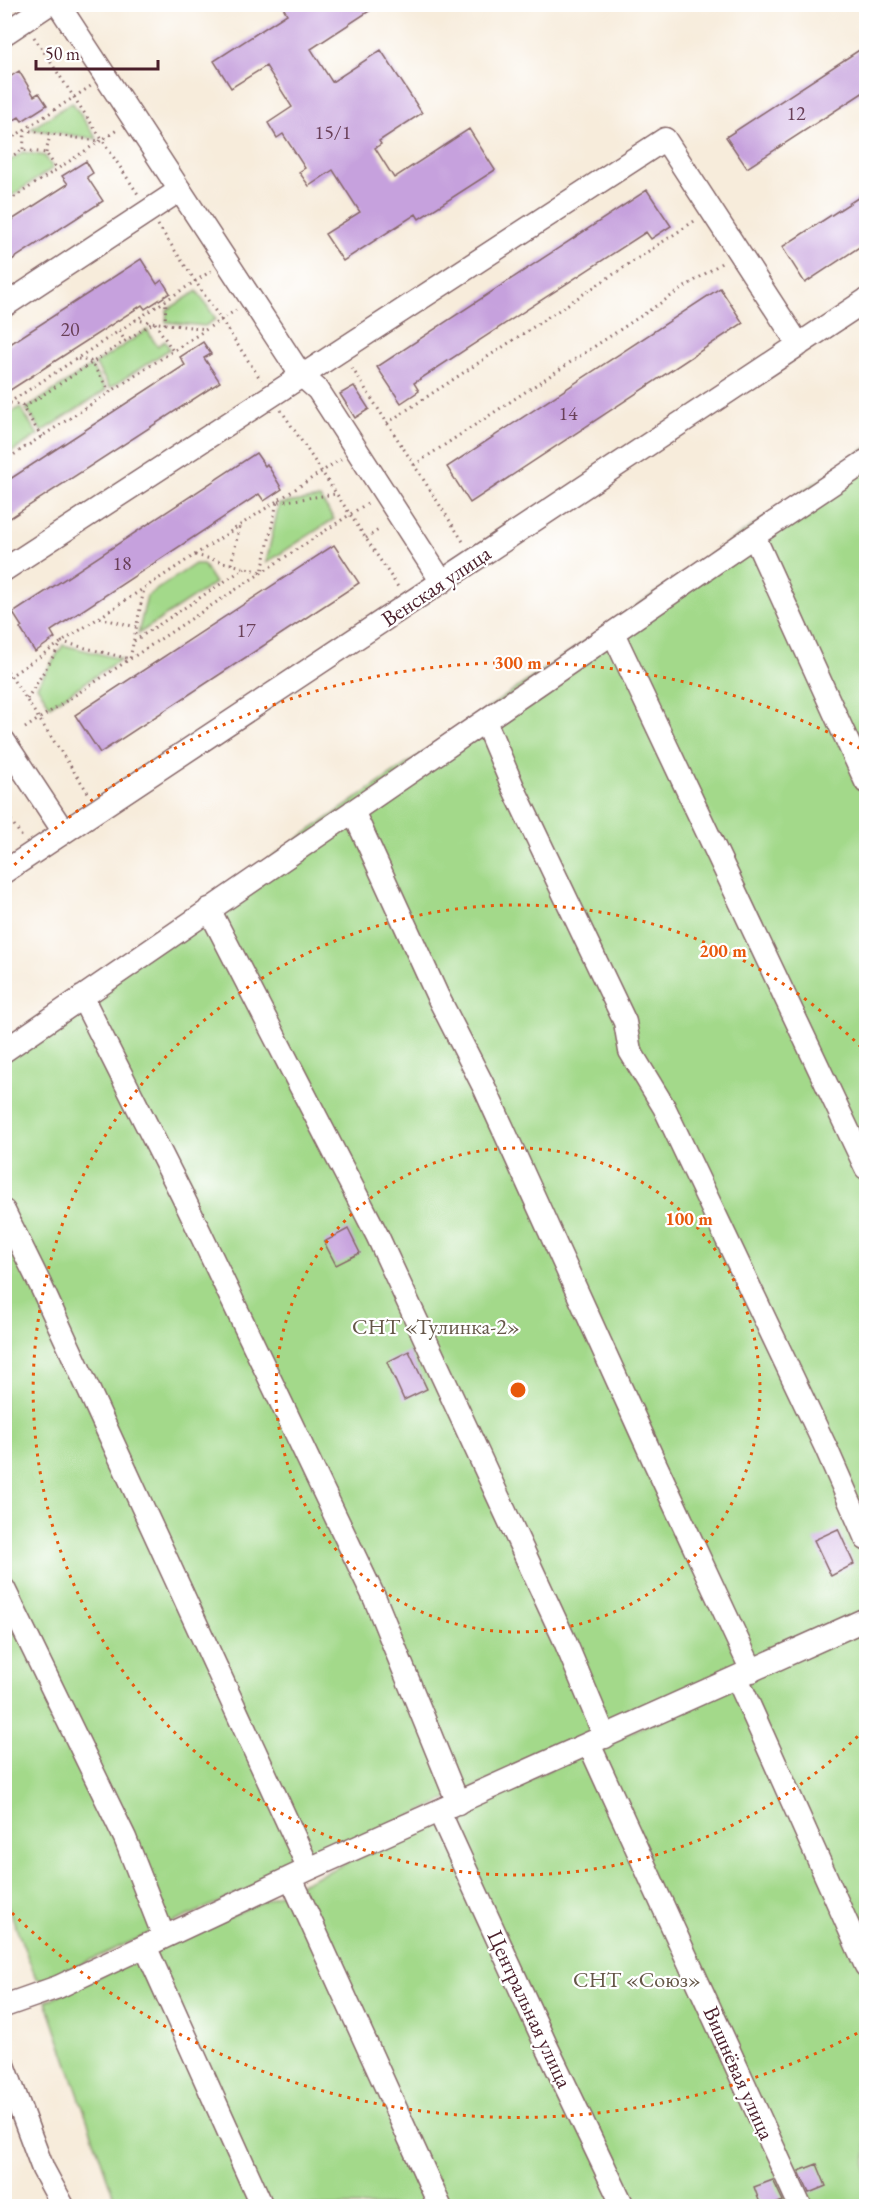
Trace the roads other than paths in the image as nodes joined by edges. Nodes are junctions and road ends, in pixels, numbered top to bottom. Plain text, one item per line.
1 (49, 4) edge
2 (58, 4) edge
3 (14, 27) edge
4 (180, 190) junction
5 (867, 300) edge
6 (4, 306) edge
7 (799, 345) junction
8 (301, 375) junction
9 (867, 461) edge
10 (754, 536) junction
11 (4, 570) edge
12 (442, 582) junction
13 (613, 633) junction
14 (485, 721) junction
15 (4, 741) edge
16 (867, 782) edge
17 (353, 811) junction
18 (64, 832) junction
19 (4, 872) edge
20 (209, 909) junction
21 (82, 997) junction
22 (4, 1051) edge
23 (867, 1168) edge
24 (4, 1211) edge
25 (867, 1539) edge
26 (4, 1589) edge
27 (867, 1619) edge
28 (744, 1674) junction
29 (597, 1740) junction
30 (449, 1807) junction
31 (300, 1874) junction
32 (155, 1942) junction
33 (867, 1966) edge
34 (4, 2006) edge
35 (4, 2065) edge
36 (63, 2206) edge
37 (262, 2206) edge
38 (440, 2206) edge
39 (623, 2206) edge
40 (800, 2206) edge

1 - 3 street
2 - 4 street
4 - 6 street
4 - 8 street
5 - 7 street, Венская улица
7 - 8 street
7 - 12 street, Венская улица
8 - 11 street
8 - 12 street
9 - 10 street
10 - 13 street
10 - 16 street
12 - 18 street, Венская улица
13 - 14 street
13 - 23 street
14 - 17 street
14 - 25 street
15 - 18 street
17 - 20 street
17 - 28 street
18 - 19 street, Венская улица
20 - 21 street
20 - 29 street, Вишнёвая улица
21 - 22 street
21 - 30 street, Центральная улица
24 - 31 street
26 - 32 street
27 - 28 street
28 - 29 street
28 - 33 street
29 - 30 street
29 - 40 street, Вишнёвая улица
30 - 31 street
30 - 39 street, Центральная улица
31 - 32 street
31 - 38 street
32 - 34 street
32 - 37 street
35 - 36 street

